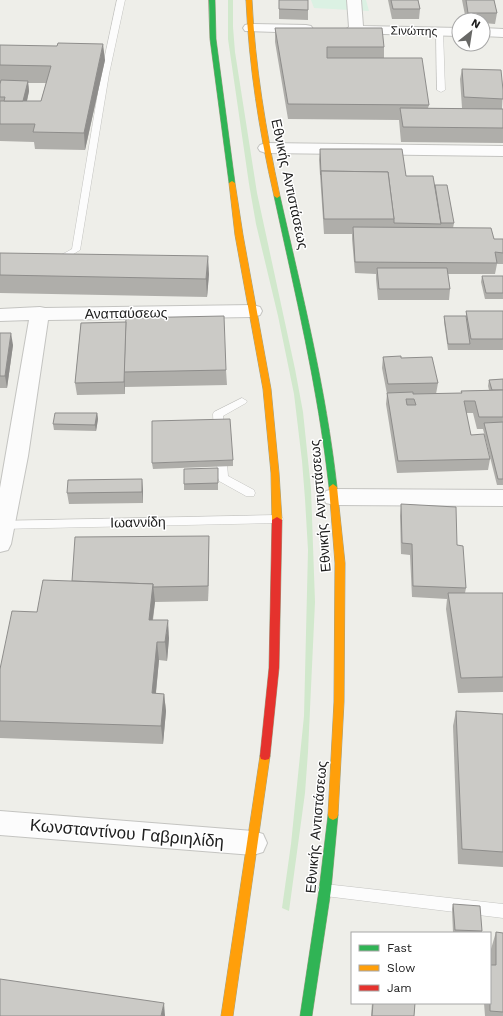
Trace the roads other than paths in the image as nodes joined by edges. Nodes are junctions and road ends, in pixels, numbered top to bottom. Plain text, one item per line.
1 (121, 0) edge
2 (212, 0) edge
3 (248, 0) edge
4 (354, 0) edge
5 (250, 28) junction
6 (318, 30) edge
7 (341, 30) edge
8 (356, 30) junction
9 (439, 31) junction
10 (451, 32) edge
11 (491, 32) edge
12 (503, 33) edge
13 (441, 90) dead end
14 (266, 148) junction
15 (503, 151) edge
16 (64, 266) edge
17 (253, 312) junction
18 (40, 313) junction
19 (0, 315) edge
20 (242, 401) dead end
21 (9, 456) edge
22 (250, 494) dead end
23 (334, 497) junction
24 (503, 498) edge
25 (277, 519) junction
26 (1, 532) edge
27 (0, 823) edge
28 (254, 843) junction
29 (325, 890) junction
30 (503, 911) edge
31 (227, 1016) edge
32 (306, 1016) edge

1 - 16 lane
2 - 17 main road
3 - 5 main road, Εθνικής Αντιστάσεως
4 - 8 street
5 - 6 street
5 - 14 main road, Εθνικής Αντιστάσεως
7 - 8 street, Σινώπης
8 - 9 street, Σινώπης
9 - 10 street, Σινώπης
9 - 13 lane
11 - 12 street
14 - 15 street
14 - 23 main road, Εθνικής Αντιστάσεως
17 - 18 street, Αναπαύσεως
17 - 25 main road
18 - 19 street, Αναπαύσεως
18 - 21 street
20 - 22 lane
21 - 26 street
23 - 24 street
23 - 29 main road, Εθνικής Αντιστάσεως
25 - 26 lane, Ιωαννίδη
25 - 28 main road
27 - 28 street, Κωνσταντίνου Γαβριηλίδη
28 - 31 main road
29 - 30 lane
29 - 32 main road, Εθνικής Αντιστάσεως

